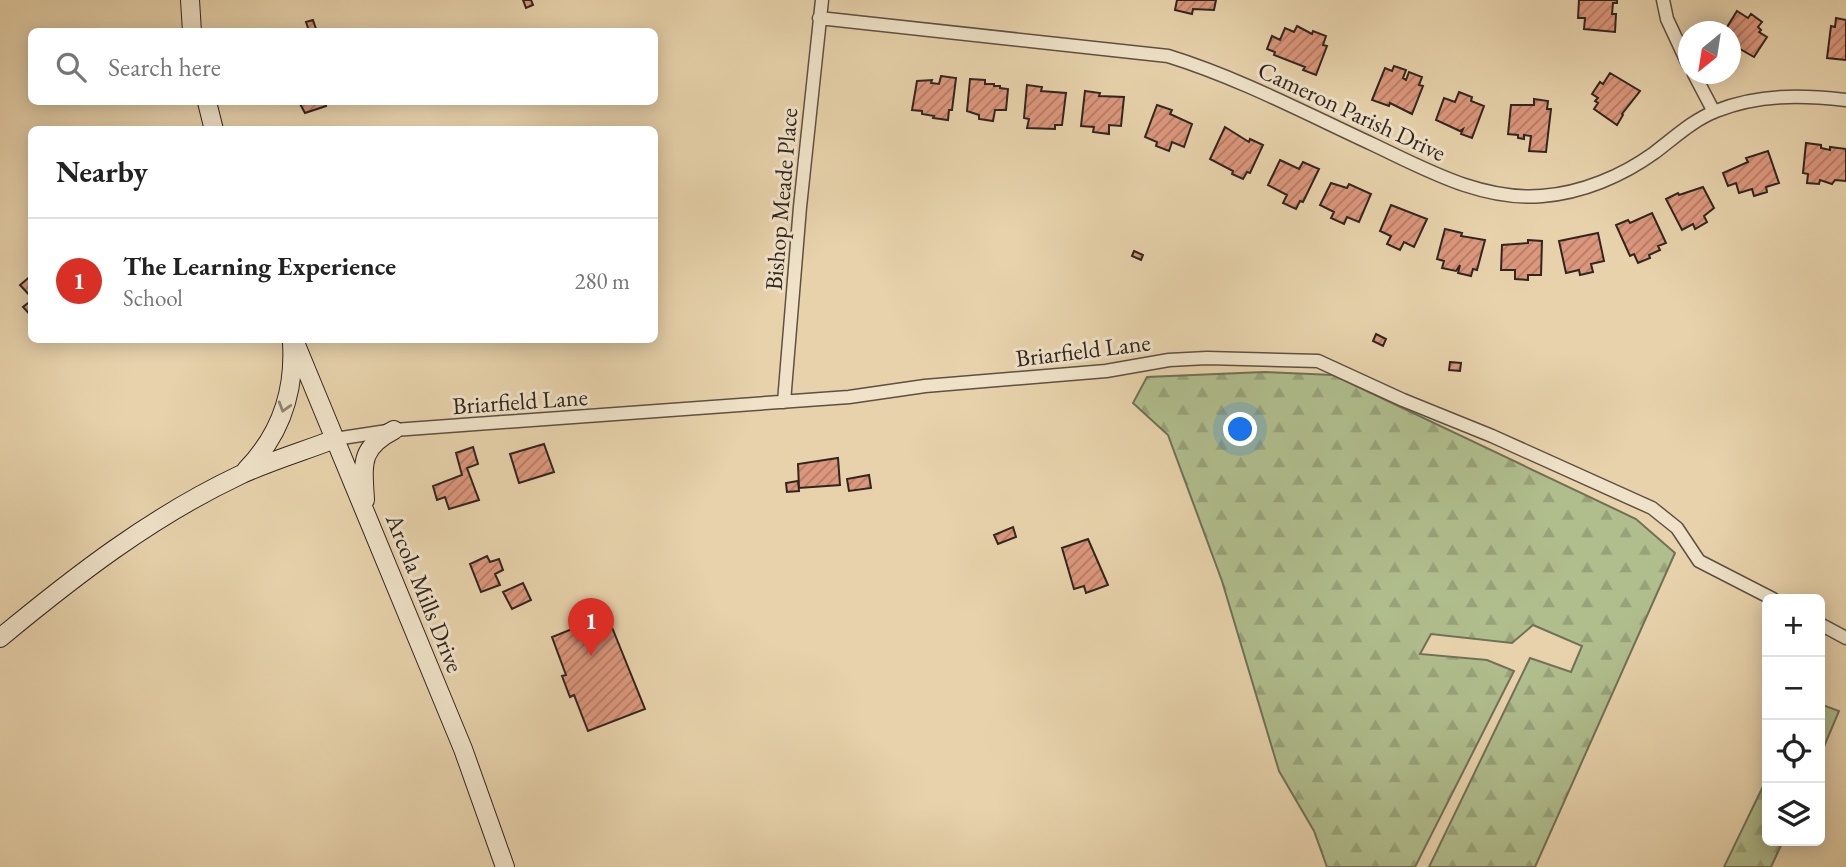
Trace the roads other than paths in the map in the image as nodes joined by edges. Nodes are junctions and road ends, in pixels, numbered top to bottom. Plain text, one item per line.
1 (190, 0) edge
2 (822, 0) edge
3 (1663, 0) edge
4 (819, 18) junction
5 (192, 28) edge
6 (1678, 42) edge
7 (1699, 84) edge
8 (1846, 100) edge
9 (207, 105) edge
10 (1714, 111) junction
11 (213, 126) edge
12 (293, 343) edge
13 (294, 343) edge
14 (784, 402) junction
15 (394, 430) junction
16 (335, 439) junction
17 (243, 474) junction
18 (366, 513) junction
19 (1763, 594) edge
20 (1825, 627) edge
21 (0, 638) edge
22 (1846, 638) edge
23 (505, 867) edge

1 - 5 street
2 - 4 street, Bishop Meade Place
3 - 6 street
4 - 10 street, Cameron Parish Drive
4 - 14 street, Bishop Meade Place
7 - 10 street
8 - 10 street, Cameron Parish Drive
9 - 11 street
12 -> 17 street
13 - 16 street, Arcola Mills Drive
14 - 15 street, Briarfield Lane
14 - 19 street, Briarfield Lane
15 - 16 street, Briarfield Lane
15 - 18 street
16 - 17 street
16 - 18 street, Arcola Mills Drive
17 - 21 street
18 - 23 street, Arcola Mills Drive
20 - 22 street

